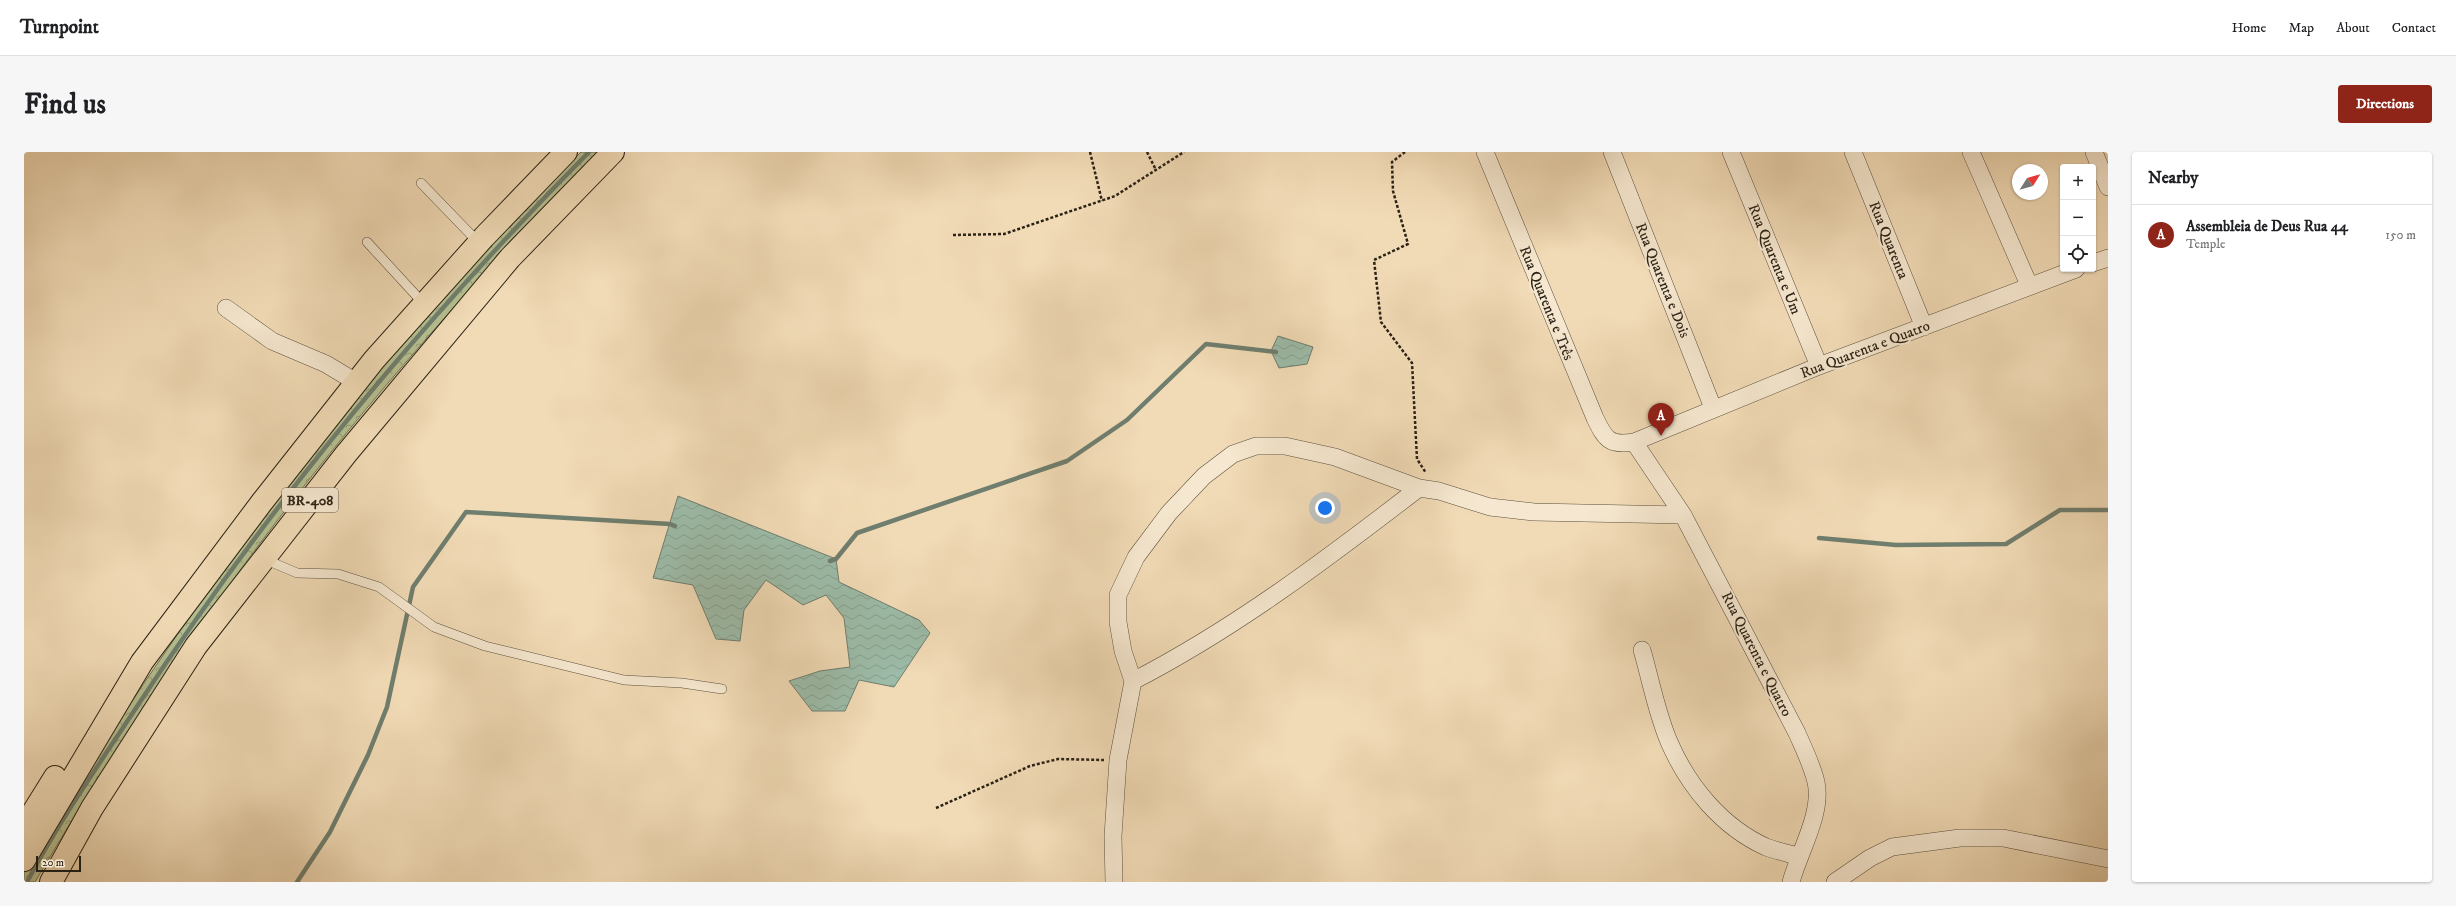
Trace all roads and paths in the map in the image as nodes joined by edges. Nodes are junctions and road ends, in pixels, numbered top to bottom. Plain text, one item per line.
1 (566, 152) edge
2 (613, 152) edge
3 (1090, 152) edge
4 (1148, 152) edge
5 (1184, 152) edge
6 (1405, 152) edge
7 (1485, 152) edge
8 (1612, 152) edge
9 (1731, 152) edge
10 (1853, 152) edge
11 (1971, 152) edge
12 (2094, 152) edge
13 (1156, 170) junction
14 (421, 183) dead end
15 (2108, 187) edge
16 (1102, 201) junction
17 (952, 235) dead end
18 (367, 242) dead end
19 (479, 243) junction
20 (2108, 258) edge
21 (2096, 262) edge
22 (2067, 272) edge
23 (2029, 285) junction
24 (424, 304) junction
25 (226, 308) dead end
26 (1924, 327) junction
27 (1819, 366) junction
28 (356, 382) junction
29 (1713, 408) junction
30 (1627, 443) junction
31 (1419, 488) junction
32 (1439, 491) junction
33 (262, 502) junction
34 (1683, 515) junction
35 (264, 559) junction
36 (1642, 650) dead end
37 (1133, 681) junction
38 (722, 689) dead end
39 (1118, 760) junction
40 (936, 808) dead end
41 (24, 827) edge
42 (1798, 856) junction
43 (2108, 859) edge
44 (24, 860) edge
45 (51, 882) edge
46 (1114, 882) edge
47 (1790, 882) edge
48 (1835, 882) edge

1 - 19 highway, BR-408
2 - 35 highway, BR-408
3 - 16 path
4 - 13 path
5 - 13 path
6 - 32 path
7 - 30 street, Rua Quarenta e Três
8 - 29 street, Rua Quarenta e Dois
9 - 27 street, Rua Quarenta e Um
10 - 26 street, Rua Quarenta
11 - 23 street
12 - 15 street
13 - 16 path
14 - 19 lane
16 - 17 path
18 - 24 lane
19 - 24 highway, BR-408
20 - 21 street
22 - 23 street, Rua Quarenta e Quatro
23 - 26 street, Rua Quarenta e Quatro
24 - 28 highway, BR-408
25 - 28 street
26 - 27 street, Rua Quarenta e Quatro
27 - 29 street, Rua Quarenta e Quatro
28 - 33 highway, BR-408
29 - 30 street, Rua Quarenta e Quatro
30 - 34 street, Rua Quarenta e Quatro
31 - 32 street
31 - 37 street
31 - 37 street
32 - 34 street
33 - 41 highway
33 - 44 highway, BR-408
34 - 42 street, Rua Quarenta e Quatro
35 - 38 lane
35 - 45 highway, BR-408
36 - 42 street
37 - 39 street
39 - 40 path
39 - 46 street
42 - 47 street, Rua Quarenta e Quatro
43 - 48 street

